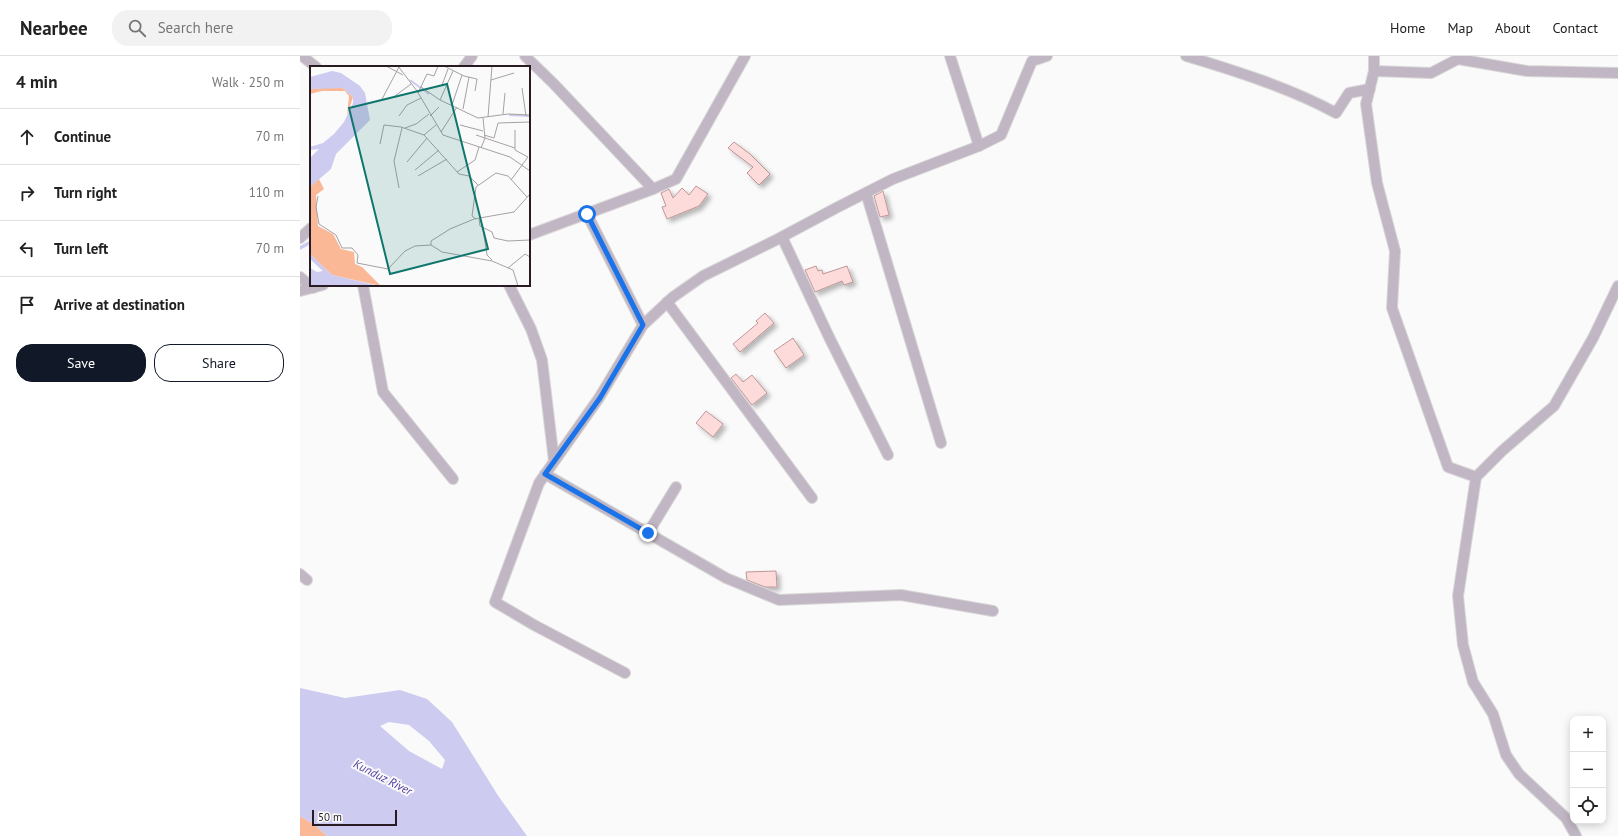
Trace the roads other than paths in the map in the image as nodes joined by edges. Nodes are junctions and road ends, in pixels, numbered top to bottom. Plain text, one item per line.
1 (302, 56) edge
2 (525, 56) edge
3 (745, 56) edge
4 (950, 56) edge
5 (1047, 56) edge
6 (1186, 56) edge
7 (1374, 56) edge
8 (1458, 57) edge
9 (315, 66) edge
10 (1374, 71) junction
11 (1618, 73) edge
12 (1370, 88) junction
13 (979, 146) junction
14 (653, 189) junction
15 (866, 192) junction
16 (587, 214) junction
17 (310, 229) edge
18 (530, 235) edge
19 (782, 237) junction
20 (300, 238) edge
21 (300, 277) edge
22 (310, 285) edge
23 (311, 286) edge
24 (320, 286) edge
25 (363, 286) edge
26 (510, 286) edge
27 (1618, 286) edge
28 (313, 288) junction
29 (300, 291) edge
30 (667, 302) junction
31 (643, 325) junction
32 (941, 443) dead end
33 (888, 455) dead end
34 (554, 461) junction
35 (545, 474) junction
36 (1476, 477) junction
37 (453, 479) dead end
38 (676, 487) dead end
39 (812, 498) dead end
40 (648, 533) junction
41 (993, 611) dead end
42 (625, 673) dead end
43 (1576, 836) edge

1 - 9 street
2 - 14 street
3 - 14 street
4 - 13 street
5 - 13 street
6 - 12 street
7 - 10 street
8 - 10 street
8 - 11 street
10 - 12 street
12 - 36 street
13 - 15 street
14 - 16 street
15 - 19 street
15 - 32 street
16 - 18 street
16 - 31 street
17 - 20 street
19 - 30 street
19 - 33 street
21 - 22 street
23 - 28 street
24 - 28 street
25 - 37 street
26 - 34 street
27 - 36 street
28 - 29 street
30 - 31 street
30 - 39 street
31 - 34 street
34 - 35 street
35 - 40 street
35 - 42 street
36 - 43 street
38 - 40 street
40 - 41 street

